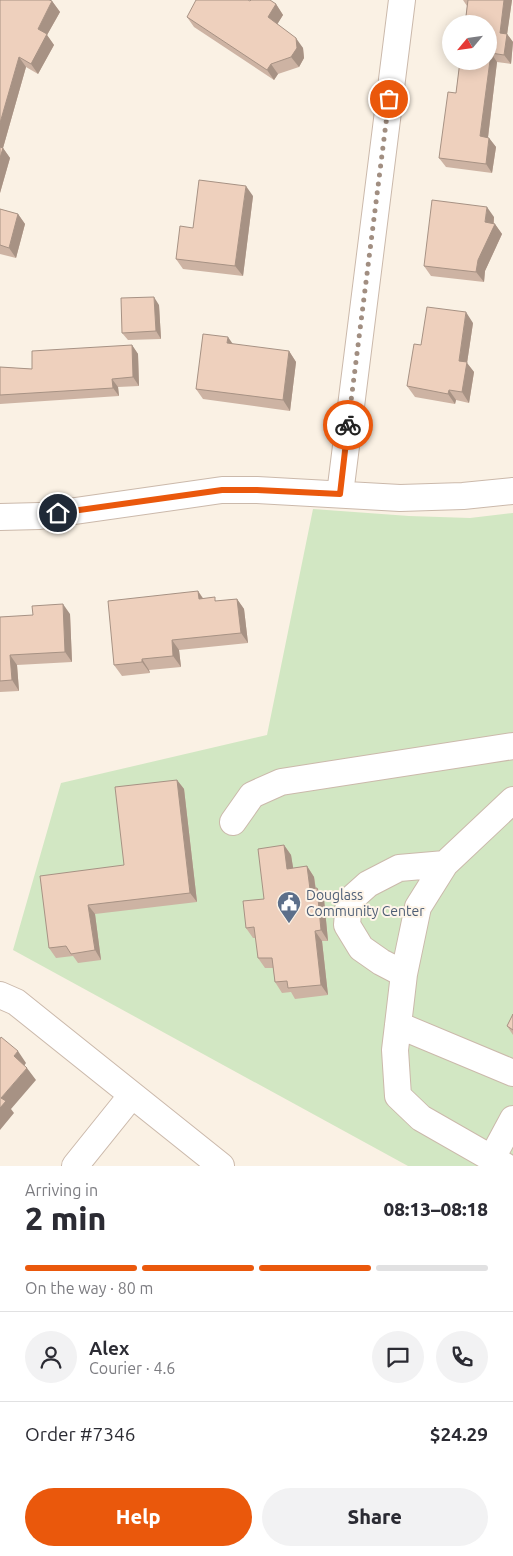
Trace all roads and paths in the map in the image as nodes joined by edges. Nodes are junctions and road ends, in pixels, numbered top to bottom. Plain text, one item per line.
1 (402, 0) edge
2 (513, 491) edge
3 (340, 494) junction
4 (0, 517) edge
5 (513, 746) edge
6 (513, 800) edge
7 (233, 822) dead end
8 (446, 864) junction
9 (404, 974) junction
10 (0, 995) edge
11 (398, 1025) junction
12 (513, 1072) edge
13 (132, 1095) junction
14 (513, 1118) edge
15 (192, 1158) edge
16 (499, 1162) edge
17 (75, 1166) edge
18 (221, 1166) edge

1 - 3 street
2 - 3 street
3 - 4 street
5 - 7 street
6 - 8 street
8 - 9 street
8 - 9 street
9 - 11 street
10 - 13 street
11 - 12 street
11 - 16 street
13 - 15 street
13 - 17 street
14 - 16 street
15 - 18 street

